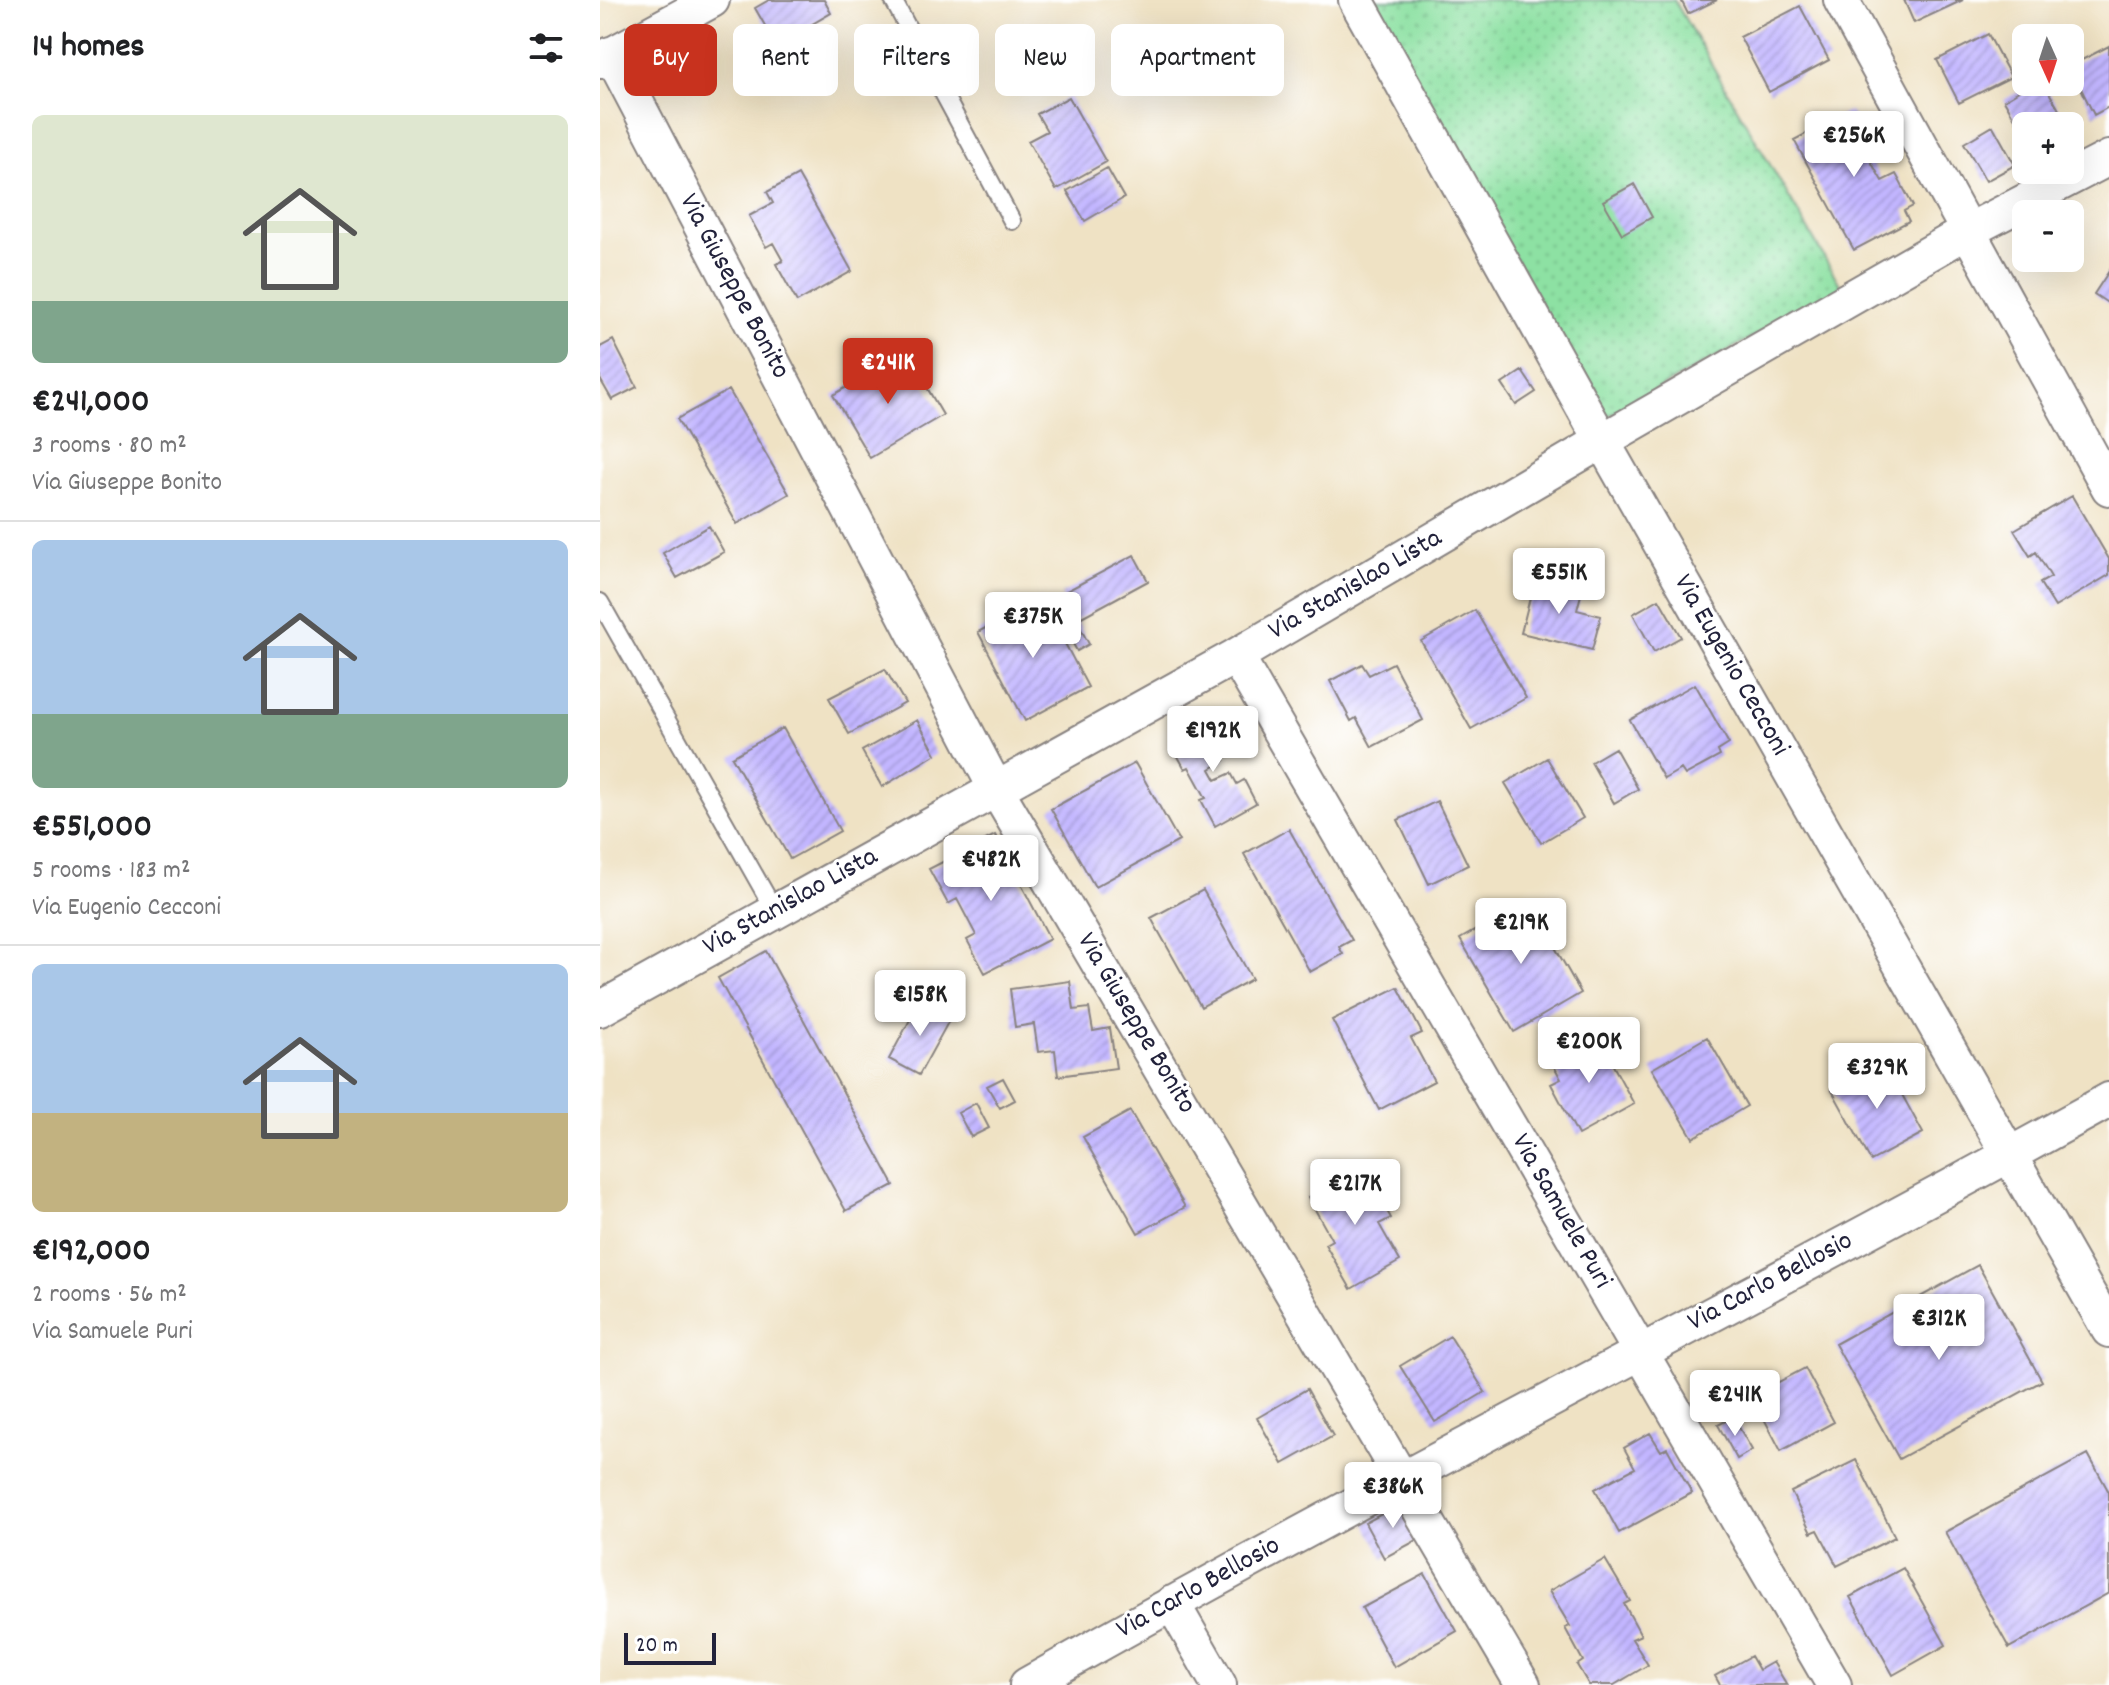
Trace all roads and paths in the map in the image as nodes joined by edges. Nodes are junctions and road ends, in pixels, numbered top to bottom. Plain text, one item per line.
1 (712, 0) edge
2 (893, 0) edge
3 (1356, 0) edge
4 (1841, 0) edge
5 (606, 58) edge
6 (2109, 158) edge
7 (1012, 221) dead end
8 (1968, 231) junction
9 (1602, 441) junction
10 (2109, 488) edge
11 (600, 602) edge
12 (1236, 656) junction
13 (996, 789) junction
14 (775, 911) junction
15 (600, 1009) edge
16 (2109, 1100) edge
17 (2008, 1156) junction
18 (2109, 1330) edge
19 (1642, 1352) junction
20 (1402, 1477) junction
21 (1172, 1603) junction
22 (1027, 1685) edge
23 (1219, 1685) edge
24 (1523, 1685) edge
25 (1834, 1685) edge

1 - 5 street
2 - 7 lane
3 - 9 street, Via Eugenio Cecconi
4 - 8 street
5 - 13 street, Via Giuseppe Bonito
6 - 8 street, Via Stanislao Lista
8 - 9 street, Via Stanislao Lista
8 - 10 street
9 - 12 street, Via Stanislao Lista
9 - 17 street, Via Eugenio Cecconi
11 - 14 lane
12 - 13 street, Via Stanislao Lista
12 - 19 street, Via Samuele Puri
13 - 14 street, Via Stanislao Lista
13 - 20 street, Via Giuseppe Bonito
14 - 15 street, Via Stanislao Lista
16 - 17 street, Via Carlo Bellosio
17 - 18 street, Via Eugenio Cecconi
17 - 19 street, Via Carlo Bellosio
19 - 20 street, Via Carlo Bellosio
19 - 25 street, Via Samuele Puri
20 - 21 street, Via Carlo Bellosio
20 - 24 street, Via Giuseppe Bonito
21 - 22 street, Via Carlo Bellosio
21 - 23 street

